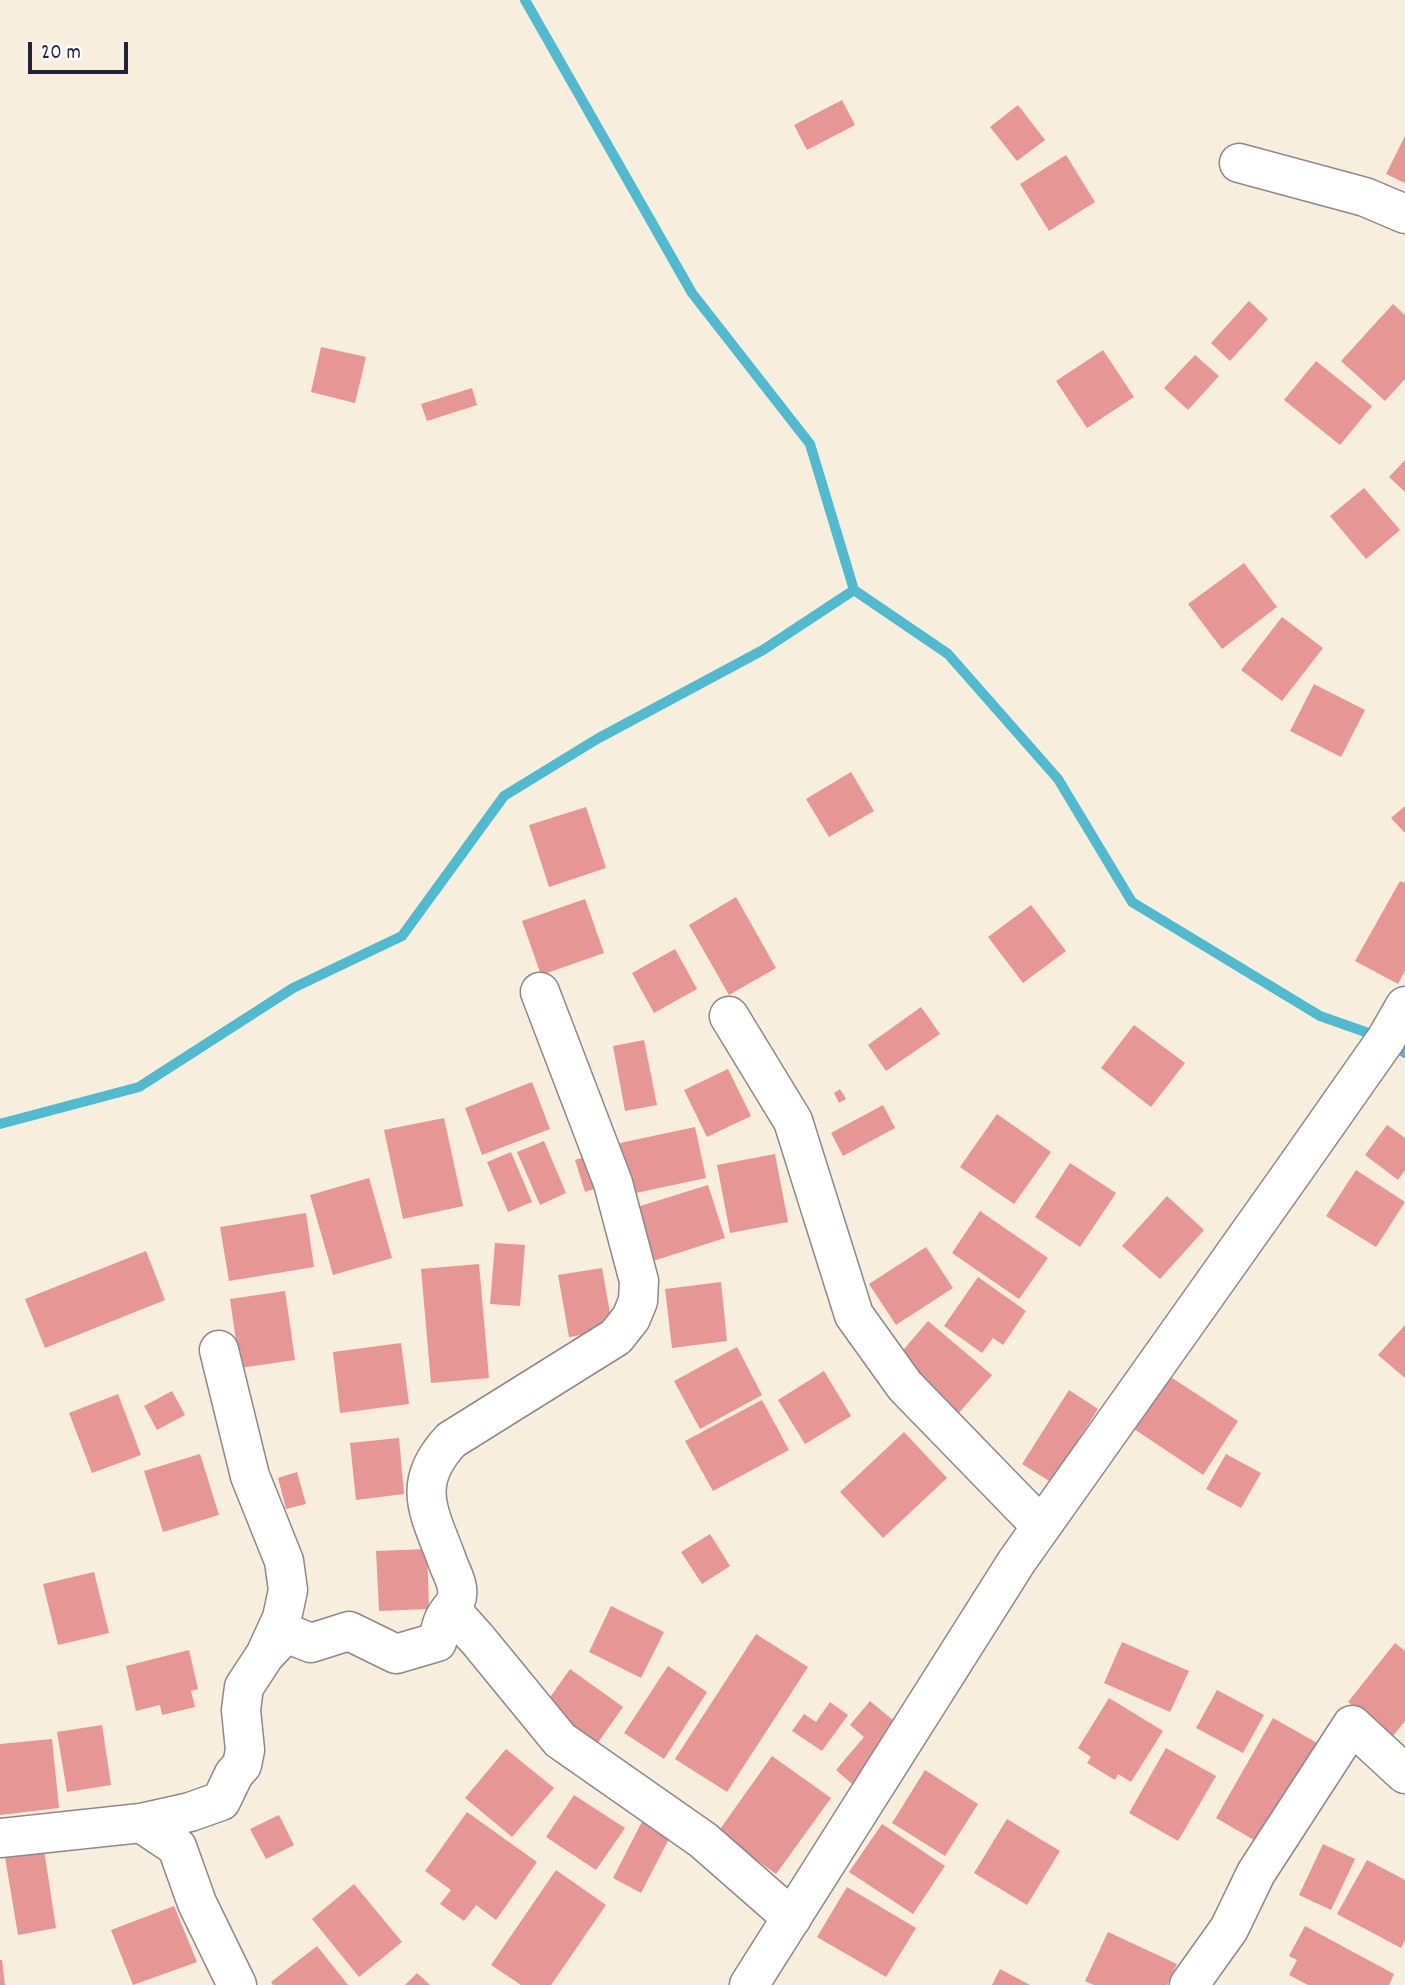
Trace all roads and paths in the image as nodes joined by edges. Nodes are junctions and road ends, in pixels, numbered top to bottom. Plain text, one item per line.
1 (1239, 163) dead end
2 (1405, 214) edge
3 (540, 992) dead end
4 (1405, 1006) edge
5 (729, 1016) dead end
6 (219, 1350) dead end
7 (1041, 1526) junction
8 (452, 1611) junction
9 (265, 1655) junction
10 (1405, 1774) edge
11 (141, 1824) junction
12 (0, 1838) edge
13 (792, 1918) junction
14 (237, 1985) edge
15 (750, 1985) edge
16 (1189, 1985) edge

1 - 2 street
3 - 8 street
4 - 7 street
5 - 7 street
6 - 9 street
7 - 13 street
8 - 9 street
8 - 13 street
9 - 11 street
10 - 16 street
11 - 12 street
11 - 14 street
13 - 15 street

